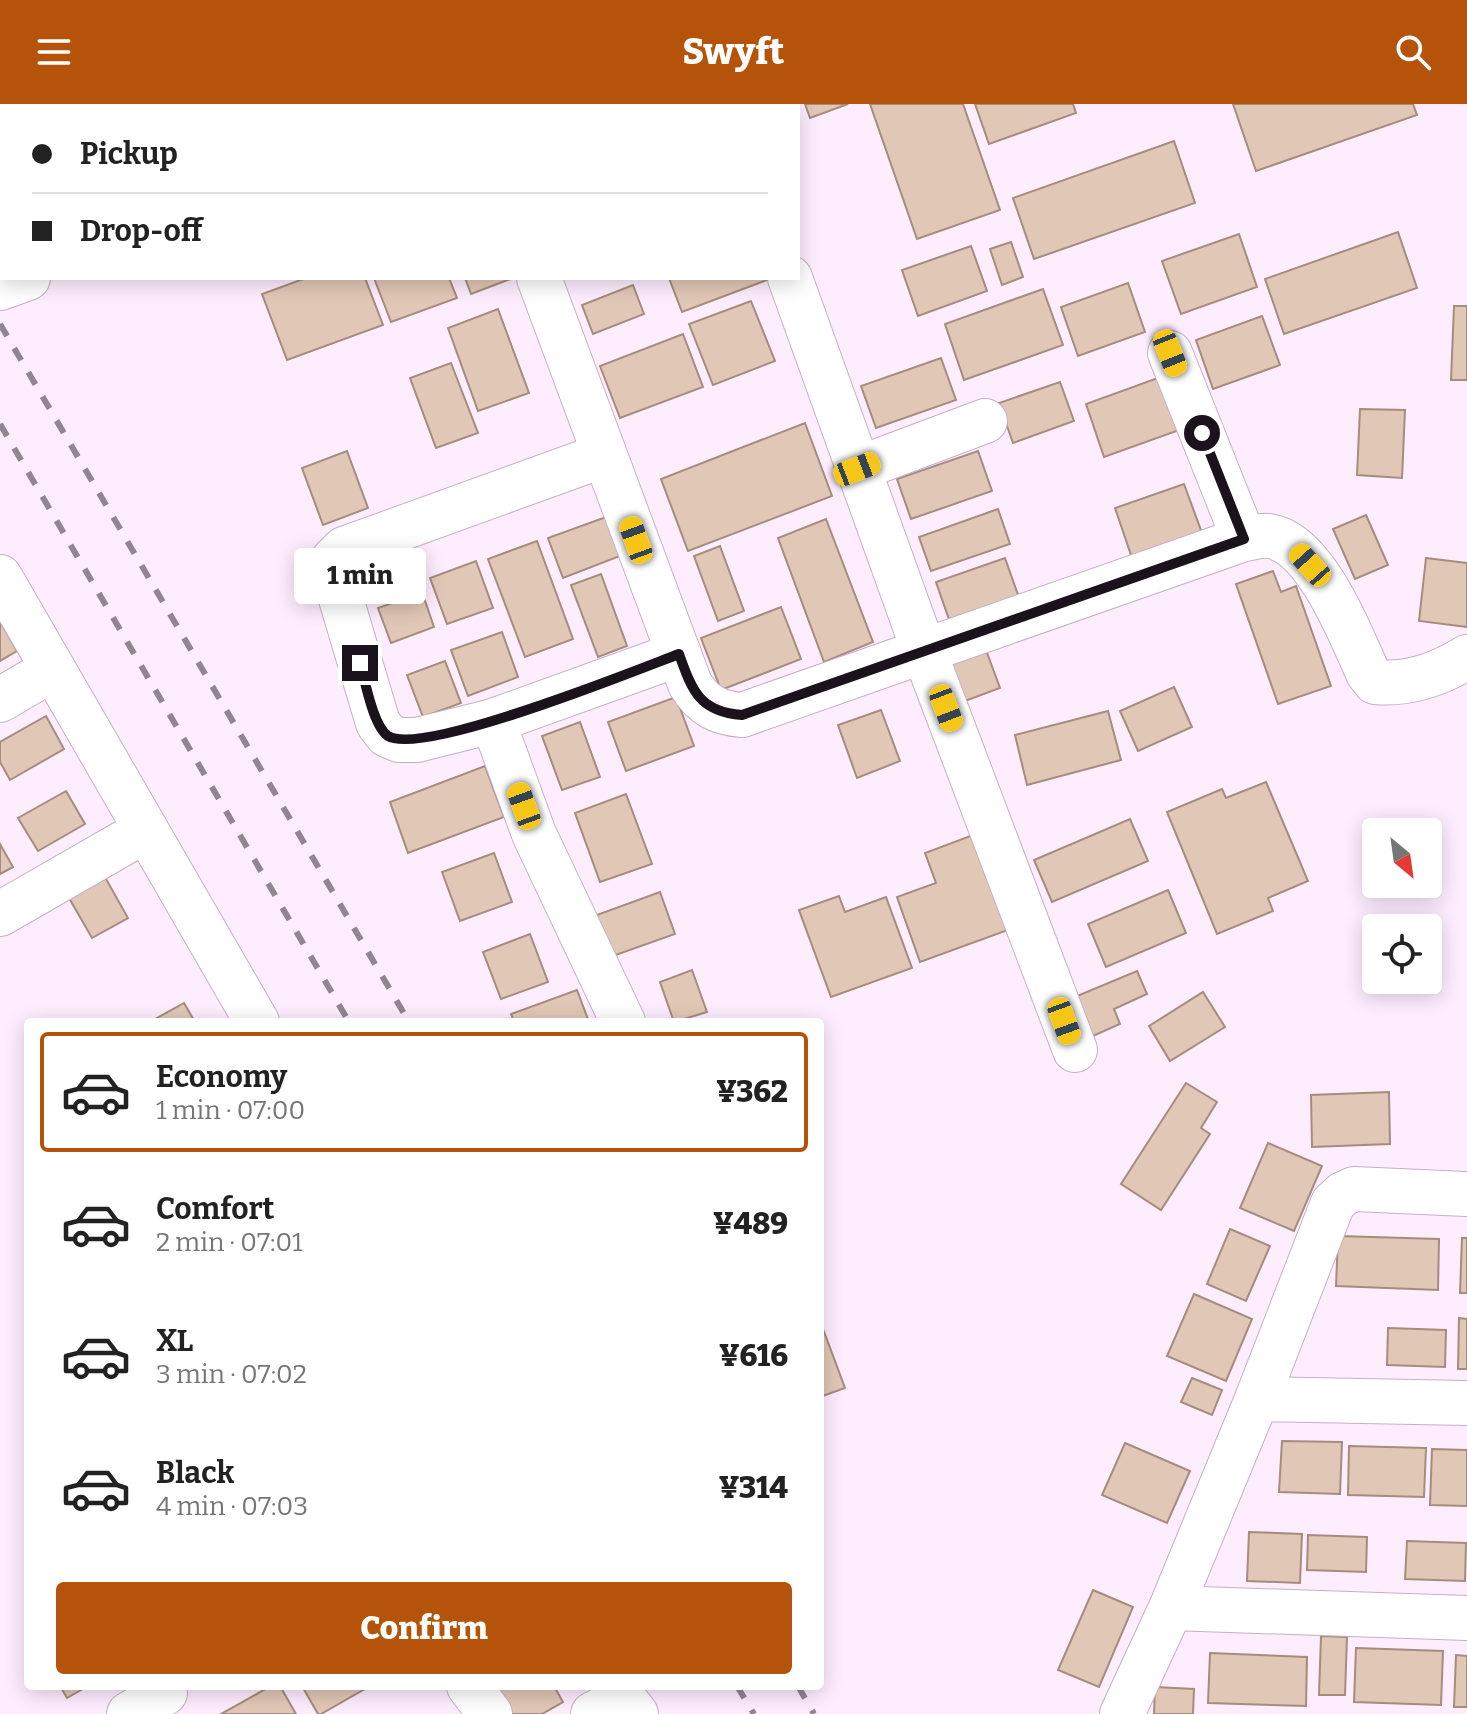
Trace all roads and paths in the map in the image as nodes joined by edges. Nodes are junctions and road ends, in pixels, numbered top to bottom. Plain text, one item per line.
1 (22, 280) edge
2 (540, 280) edge
3 (791, 280) edge
4 (0, 288) edge
5 (1170, 353) dead end
6 (985, 421) dead end
7 (604, 455) junction
8 (857, 469) junction
9 (1244, 539) junction
10 (0, 577) edge
11 (924, 651) junction
12 (679, 654) junction
13 (1467, 657) edge
14 (53, 669) junction
15 (0, 700) edge
16 (493, 721) junction
17 (146, 830) junction
18 (0, 914) edge
19 (255, 1018) edge
20 (621, 1018) edge
21 (1075, 1050) dead end
22 (1467, 1194) edge
23 (1257, 1399) junction
24 (1467, 1403) edge
25 (1171, 1608) junction
26 (1467, 1618) edge
27 (472, 1690) edge
28 (490, 1714) edge
29 (593, 1714) edge
30 (636, 1714) edge
31 (1122, 1714) edge

1 - 4 street
2 - 7 street
3 - 8 street
5 - 9 street
6 - 8 street
7 - 12 street
7 - 16 street
8 - 11 street
9 - 11 street
9 - 13 street
10 - 14 street
11 - 12 street
11 - 21 street
12 - 16 street
14 - 15 street
14 - 17 street
16 - 20 street
17 - 18 street
17 - 19 street
22 - 23 street
23 - 24 street
23 - 25 street
25 - 26 street
25 - 31 street
27 - 28 street
29 - 30 street

